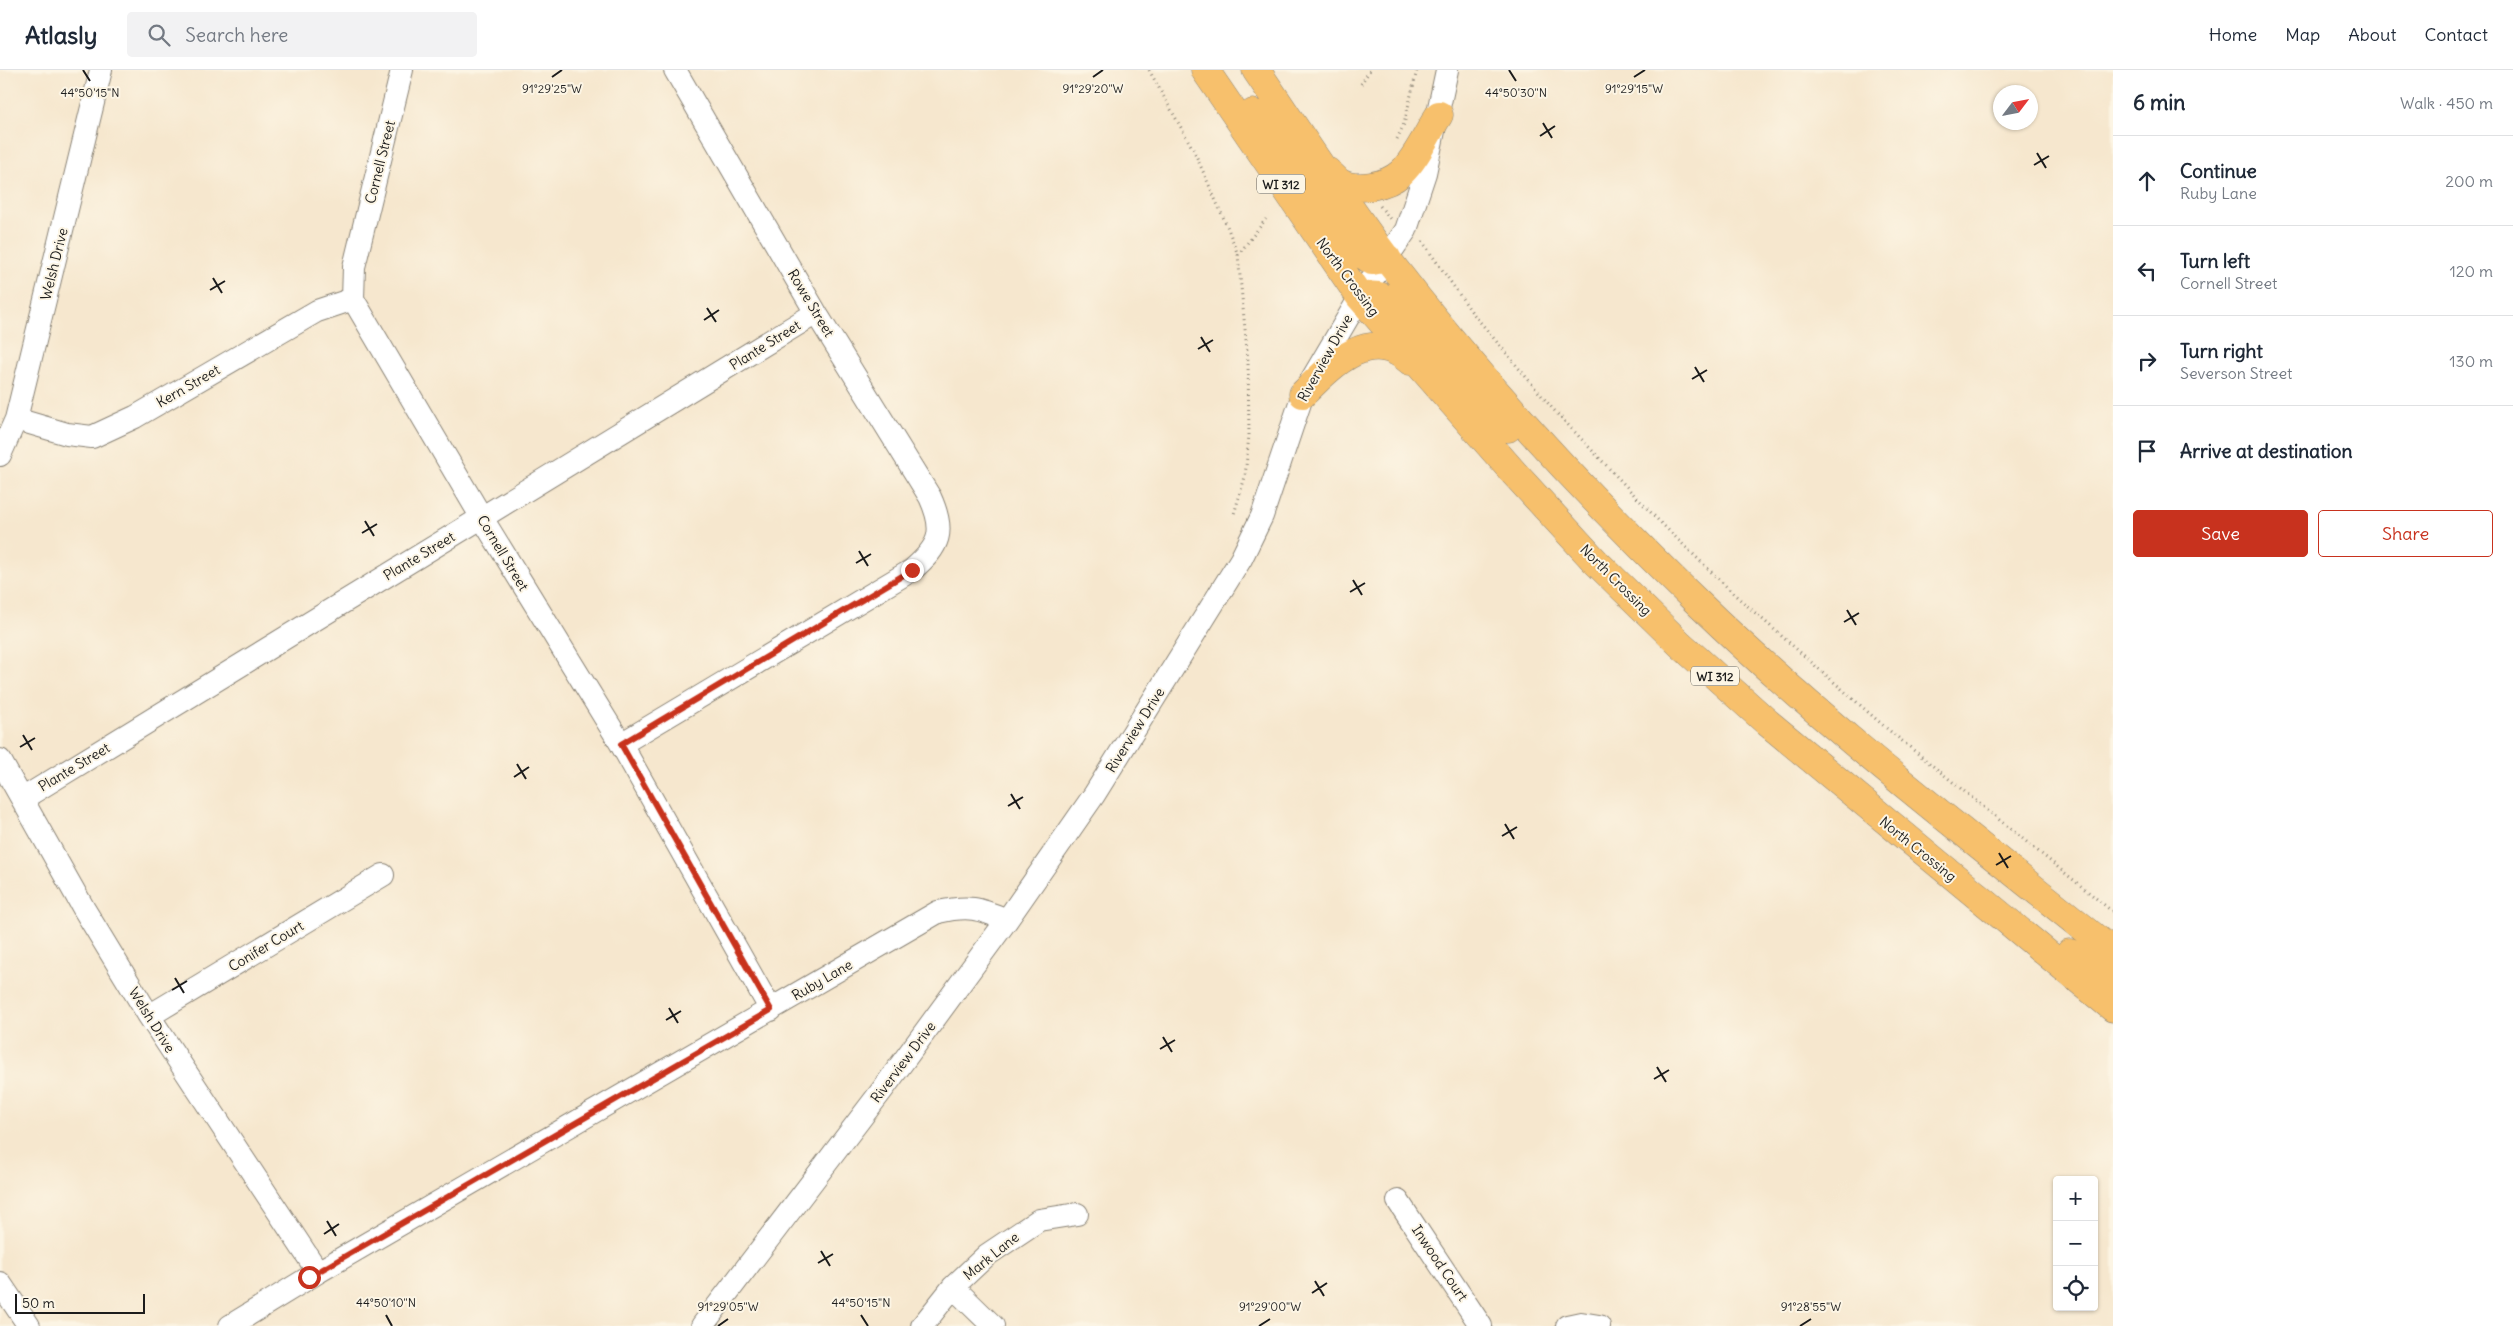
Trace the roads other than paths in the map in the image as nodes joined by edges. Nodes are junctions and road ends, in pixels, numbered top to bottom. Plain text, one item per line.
1 (101, 70) edge
2 (402, 70) edge
3 (675, 70) edge
4 (1205, 70) edge
5 (1218, 70) edge
6 (1256, 70) edge
7 (1447, 70) edge
8 (1439, 114) junction
9 (1320, 164) junction
10 (1387, 258) junction
11 (1360, 297) junction
12 (353, 299) junction
13 (816, 313) junction
14 (1431, 379) junction
15 (1302, 394) junction
16 (16, 419) junction
17 (0, 455) edge
18 (482, 518) junction
19 (1616, 521) junction
20 (621, 744) junction
21 (0, 760) edge
22 (22, 799) junction
23 (383, 875) dead end
24 (1951, 876) junction
25 (1007, 920) junction
26 (2113, 952) edge
27 (2113, 981) edge
28 (2113, 1008) edge
29 (771, 1010) junction
30 (149, 1016) junction
31 (1398, 1201) dead end
32 (1077, 1214) dead end
33 (318, 1272) junction
34 (0, 1283) edge
35 (953, 1287) junction
36 (29, 1326) edge
37 (230, 1326) edge
38 (702, 1326) edge
39 (922, 1326) edge
40 (993, 1326) edge
41 (1481, 1326) edge
42 (1568, 1326) edge
43 (1599, 1326) edge

1 - 16 street, Welsh Drive
2 - 12 street, Cornell Street
3 - 13 street, Rowe Street
4 - 11 main road, North Crossing / WI 312
5 - 10 main road
6 - 9 main road, WI 312
7 - 8 street, Riverview Drive
8 - 9 main road
8 - 10 street, Riverview Drive
9 - 10 main road, WI 312
10 - 11 street, Riverview Drive
10 - 19 main road, WI 312
11 - 14 main road, North Crossing / WI 312
11 - 15 street, Riverview Drive
11 - 19 main road
12 - 16 street, Kern Street
12 - 18 street, Cornell Street
13 - 18 street, Plante Street
13 - 20 street, Rowe Street
14 - 15 main road
14 - 24 main road, North Crossing / WI 312
15 - 25 street, Riverview Drive
16 - 17 street, Welsh Drive
18 - 20 street, Cornell Street
18 - 22 street, Plante Street
19 - 26 main road, WI 312
20 - 29 street, Cornell Street
21 - 22 street, Welsh Drive
22 - 30 street, Welsh Drive
23 - 30 street, Conifer Court
24 - 27 main road
24 - 28 main road, North Crossing / WI 312
25 - 29 street, Ruby Lane
25 - 38 street, Riverview Drive
29 - 33 street, Ruby Lane
30 - 33 street, Welsh Drive
31 - 41 street, Inwood Court
32 - 35 street, Mark Lane
33 - 37 street, Ruby Lane
34 - 36 street
35 - 39 street, Mark Lane
35 - 40 street
42 - 43 street

